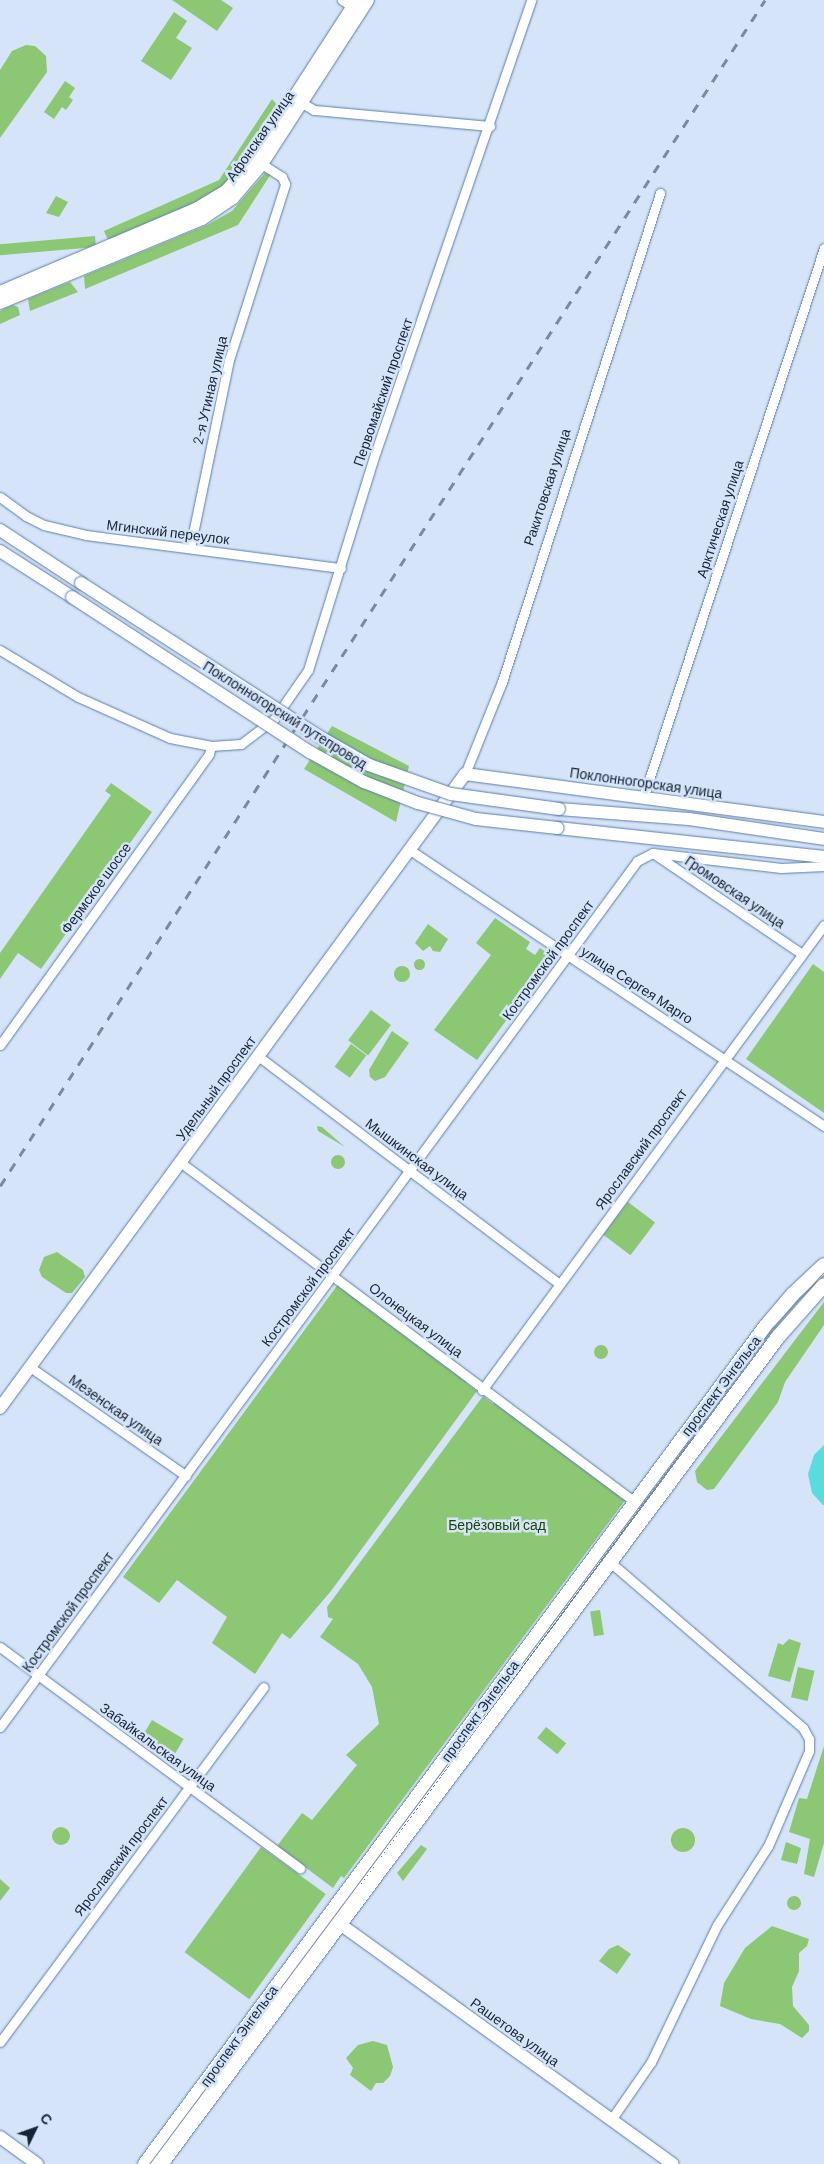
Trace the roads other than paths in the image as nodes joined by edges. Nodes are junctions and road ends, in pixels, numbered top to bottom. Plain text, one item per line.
1 (368, 0) edge
2 (531, 0) edge
3 (353, 5) edge
4 (302, 103) junction
5 (490, 126) junction
6 (262, 164) junction
7 (660, 193) dead end
8 (824, 248) edge
9 (0, 292) edge
10 (0, 303) edge
11 (0, 497) edge
12 (0, 530) edge
13 (190, 548) junction
14 (0, 551) edge
15 (341, 568) junction
16 (0, 650) edge
17 (212, 746) junction
18 (464, 774) junction
19 (457, 786) joint
20 (642, 798) junction
21 (824, 822) edge
22 (824, 839) edge
23 (410, 850) junction
24 (653, 853) junction
25 (824, 857) edge
26 (824, 866) edge
27 (824, 925) edge
28 (802, 954) junction
29 (568, 956) junction
30 (0, 1045) edge
31 (258, 1056) junction
32 (724, 1059) junction
33 (824, 1126) edge
34 (180, 1162) junction
35 (411, 1171) junction
36 (824, 1265) edge
37 (334, 1276) junction
38 (560, 1284) junction
39 (824, 1286) edge
40 (30, 1367) junction
41 (483, 1389) junction
42 (0, 1408) edge
43 (186, 1476) junction
44 (635, 1502) junction
45 (610, 1562) junction
46 (0, 1647) edge
47 (38, 1675) junction
48 (264, 1687) dead end
49 (0, 1727) edge
50 (190, 1787) junction
51 (300, 1868) dead end
52 (334, 1920) junction
53 (0, 2042) edge
54 (611, 2120) junction
55 (0, 2137) edge
56 (37, 2164) edge
57 (145, 2164) edge
58 (161, 2164) edge
59 (673, 2164) edge

1 - 3 street, Афонская улица
2 - 5 street, Первомайский проспект
3 - 4 street, Афонская улица
3 - 9 street, Афонская улица
4 - 5 street
4 - 6 street, Афонская улица
5 - 15 street, Первомайский проспект
6 - 10 street, Афонская улица
6 - 13 street, 2-я Утиная улица
7 - 18 street, Ракитовская улица
8 - 20 street, Арктическая улица
11 - 13 street, Мгинский переулок
12 - 22 street, Поклонногорский путепровод, bridge
13 - 15 street, Мгинский переулок
14 - 25 street, Поклонногорский путепровод, bridge
15 - 17 street, Первомайский проспект
16 - 17 street
17 - 30 street, Фермское шоссе
18 - 19 street, Ракитовская улица
18 - 20 street, Поклонногорская улица
19 - 23 street, Удельный проспект
20 - 21 street, Поклонногорская улица
23 - 29 street, улица Сергея Марго
23 - 31 street, Удельный проспект
24 - 26 street
24 - 28 street, Громовская улица
24 - 29 street, Костромской проспект
27 - 28 street, Ярославский проспект
28 - 32 street, Ярославский проспект
29 - 32 street, улица Сергея Марго
29 - 35 street, Костромской проспект
31 - 34 street, Удельный проспект
31 - 35 street, Мышкинская улица
32 - 33 street, улица Сергея Марго
32 - 38 street, Ярославский проспект
34 - 37 street, Олонецкая улица
34 - 40 street, Удельный проспект
35 - 37 street, Костромской проспект
35 - 38 street, Мышкинская улица
36 - 44 main road, проспект Энгельса
37 - 41 street, Олонецкая улица
37 - 43 street, Костромской проспект
38 - 41 street, Ярославский проспект
39 - 45 main road, проспект Энгельса
40 - 42 street, Удельный проспект
40 - 43 street, Мезенская улица
41 - 44 street, Олонецкая улица
43 - 47 street, Костромской проспект
44 - 52 main road, проспект Энгельса
45 - 52 main road, проспект Энгельса
45 - 54 street
46 - 47 street, Забайкальская улица
47 - 49 street, Костромской проспект
47 - 50 street, Забайкальская улица
48 - 50 street, Ярославский проспект
50 - 51 street, Забайкальская улица
50 - 53 street, Ярославский проспект
52 - 54 street, Рашетова улица
52 - 57 main road, проспект Энгельса
52 - 58 main road, проспект Энгельса
54 - 59 street, Рашетова улица
55 - 56 street

